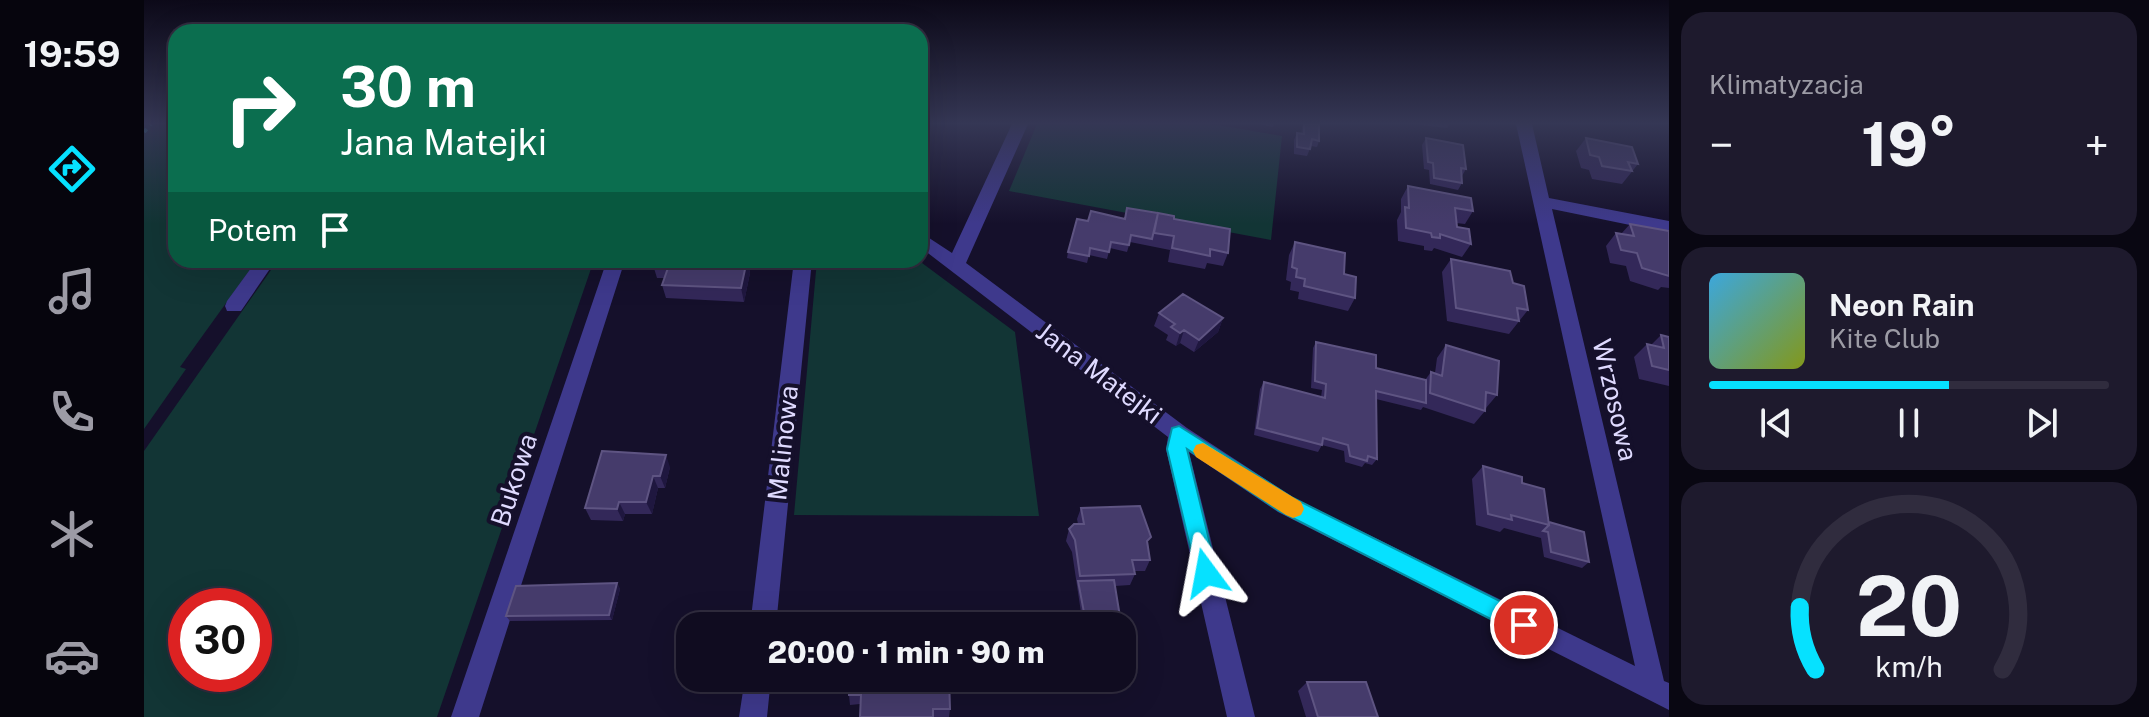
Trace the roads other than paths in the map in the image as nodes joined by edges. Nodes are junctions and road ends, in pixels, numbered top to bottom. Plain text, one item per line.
1 (1005, 157) edge
2 (1531, 157) edge
3 (1540, 201) junction
4 (1669, 227) edge
5 (928, 244) edge
6 (956, 265) junction
7 (261, 268) edge
8 (613, 268) edge
9 (802, 268) edge
10 (234, 306) dead end
11 (1179, 434) junction
12 (765, 612) edge
13 (756, 692) edge
14 (1661, 693) edge
15 (465, 717) edge
16 (753, 717) edge
17 (1241, 717) edge

1 - 6 street
2 - 3 street, Wrzosowa
3 - 4 street
3 - 14 street, Wrzosowa
5 - 6 street, Jana Matejki
6 - 11 street, Jana Matejki
7 - 10 street
8 - 15 street, Bukowa
9 - 12 street, Malinowa
11 - 14 street, Jana Matejki
11 - 17 street
13 - 16 street

